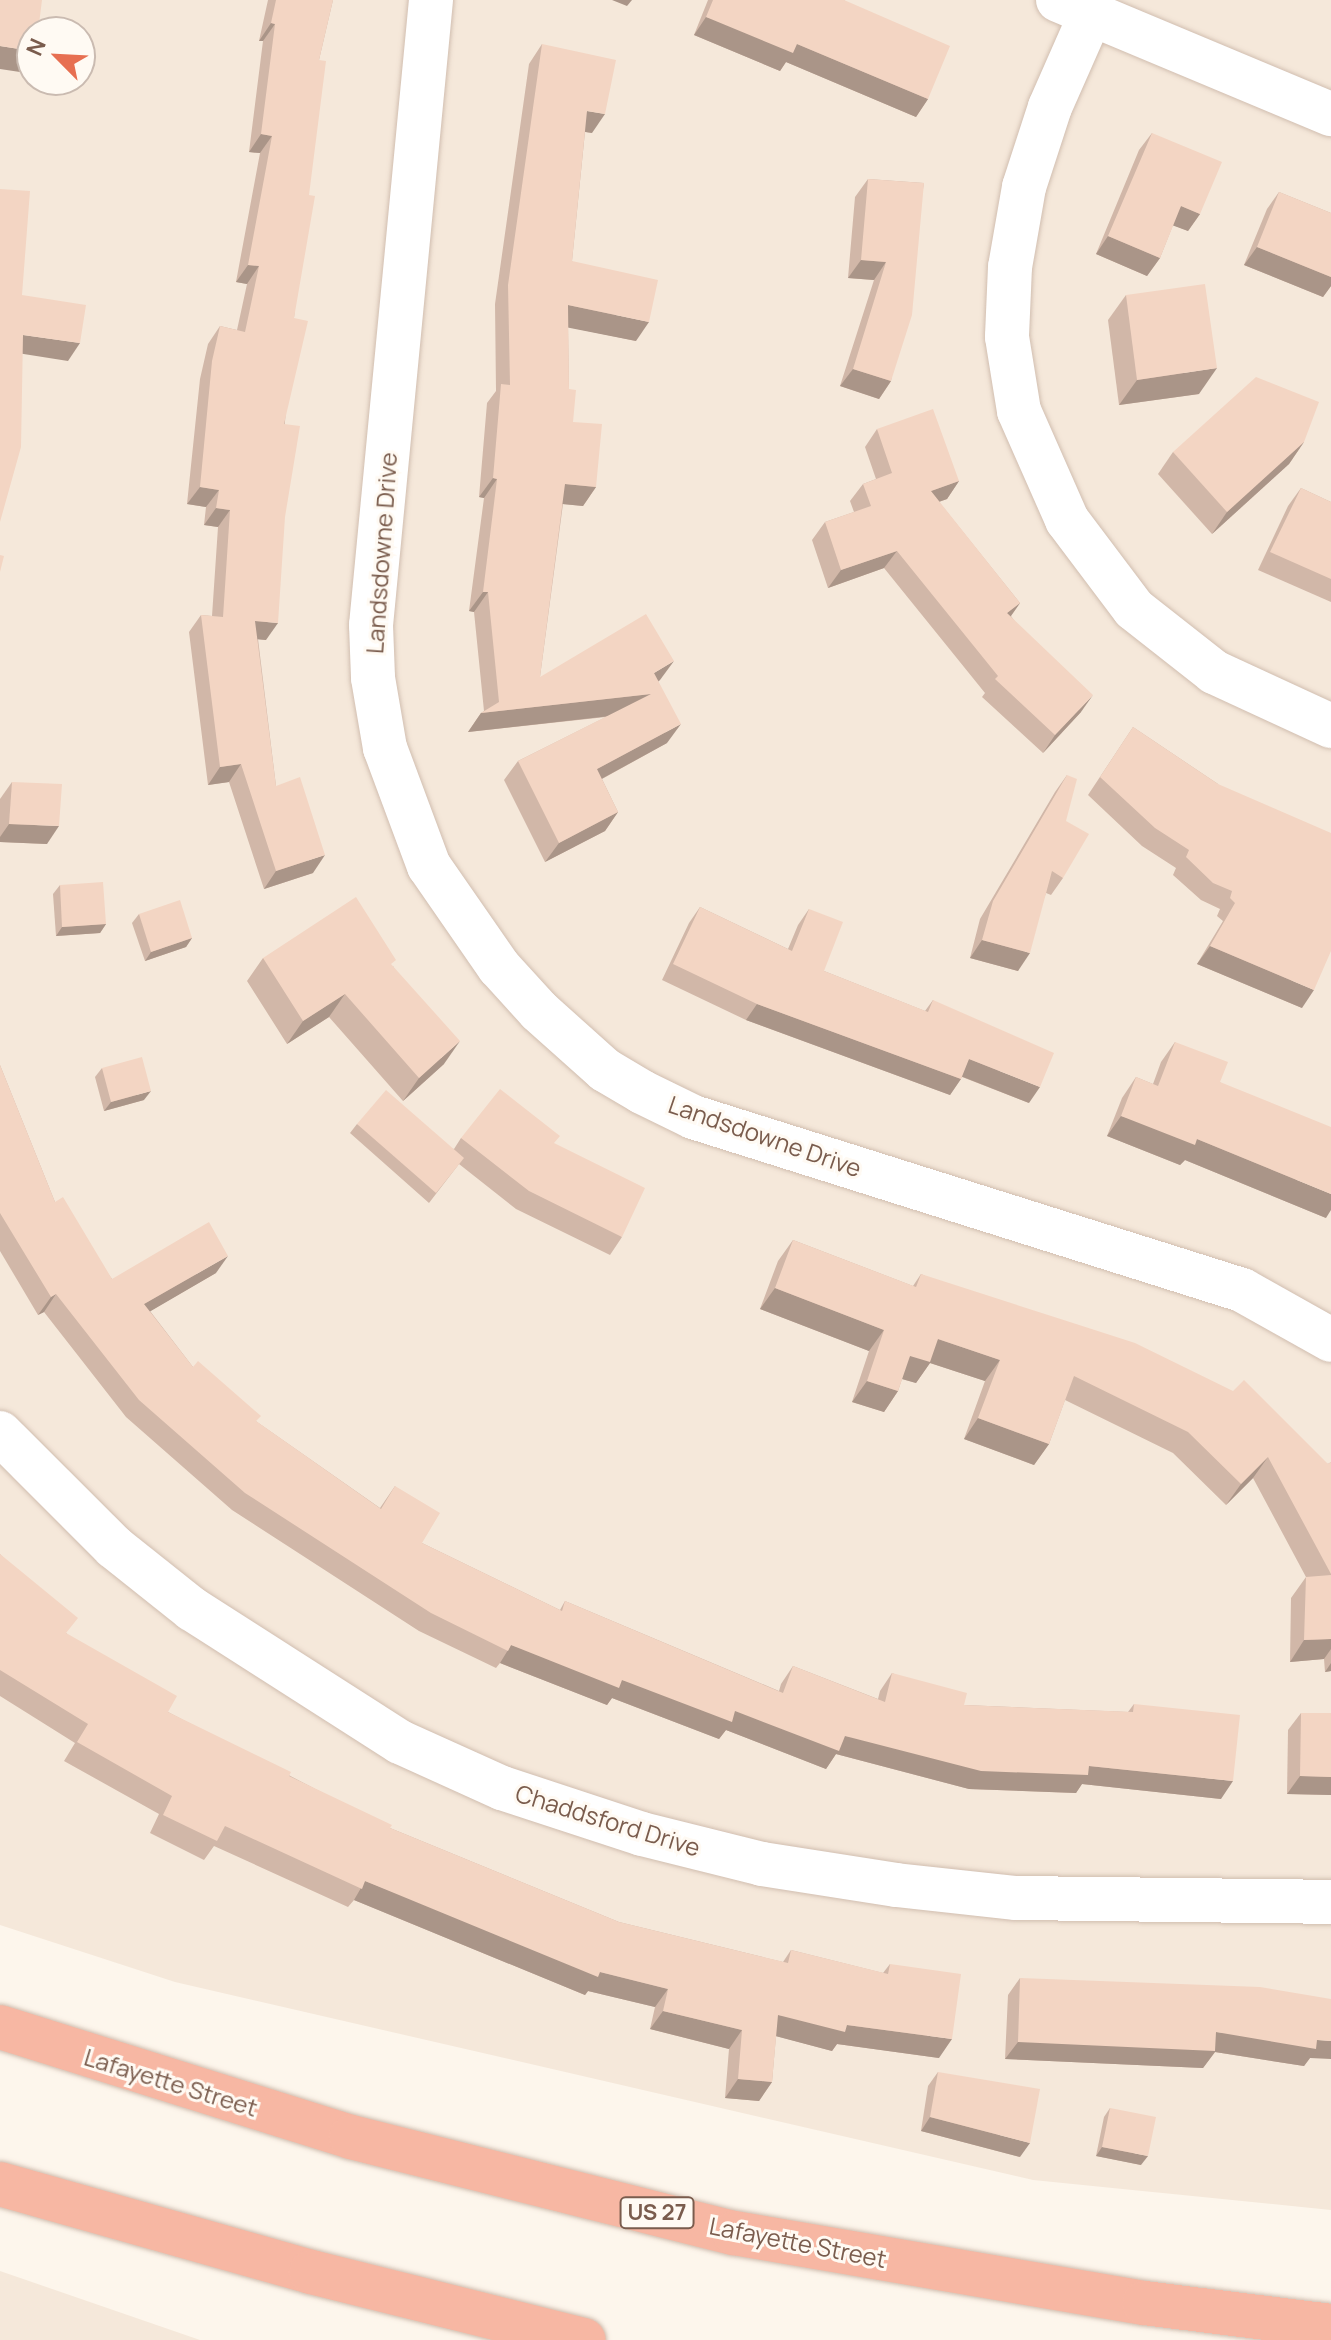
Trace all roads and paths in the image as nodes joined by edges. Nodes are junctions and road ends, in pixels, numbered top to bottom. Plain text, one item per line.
1 (431, 0) edge
2 (1075, 7) edge
3 (1331, 114) edge
4 (1331, 726) edge
5 (1331, 1340) edge
6 (0, 1433) edge
7 (1331, 1902) edge
8 (0, 2027) edge
9 (0, 2184) edge
10 (1331, 2326) edge
11 (584, 2340) edge

1 - 5 street, Landsdowne Drive
2 - 3 street
2 - 4 street
6 - 7 street, Chaddsford Drive
8 - 10 highway, Lafayette Street / US 27
9 - 11 highway

